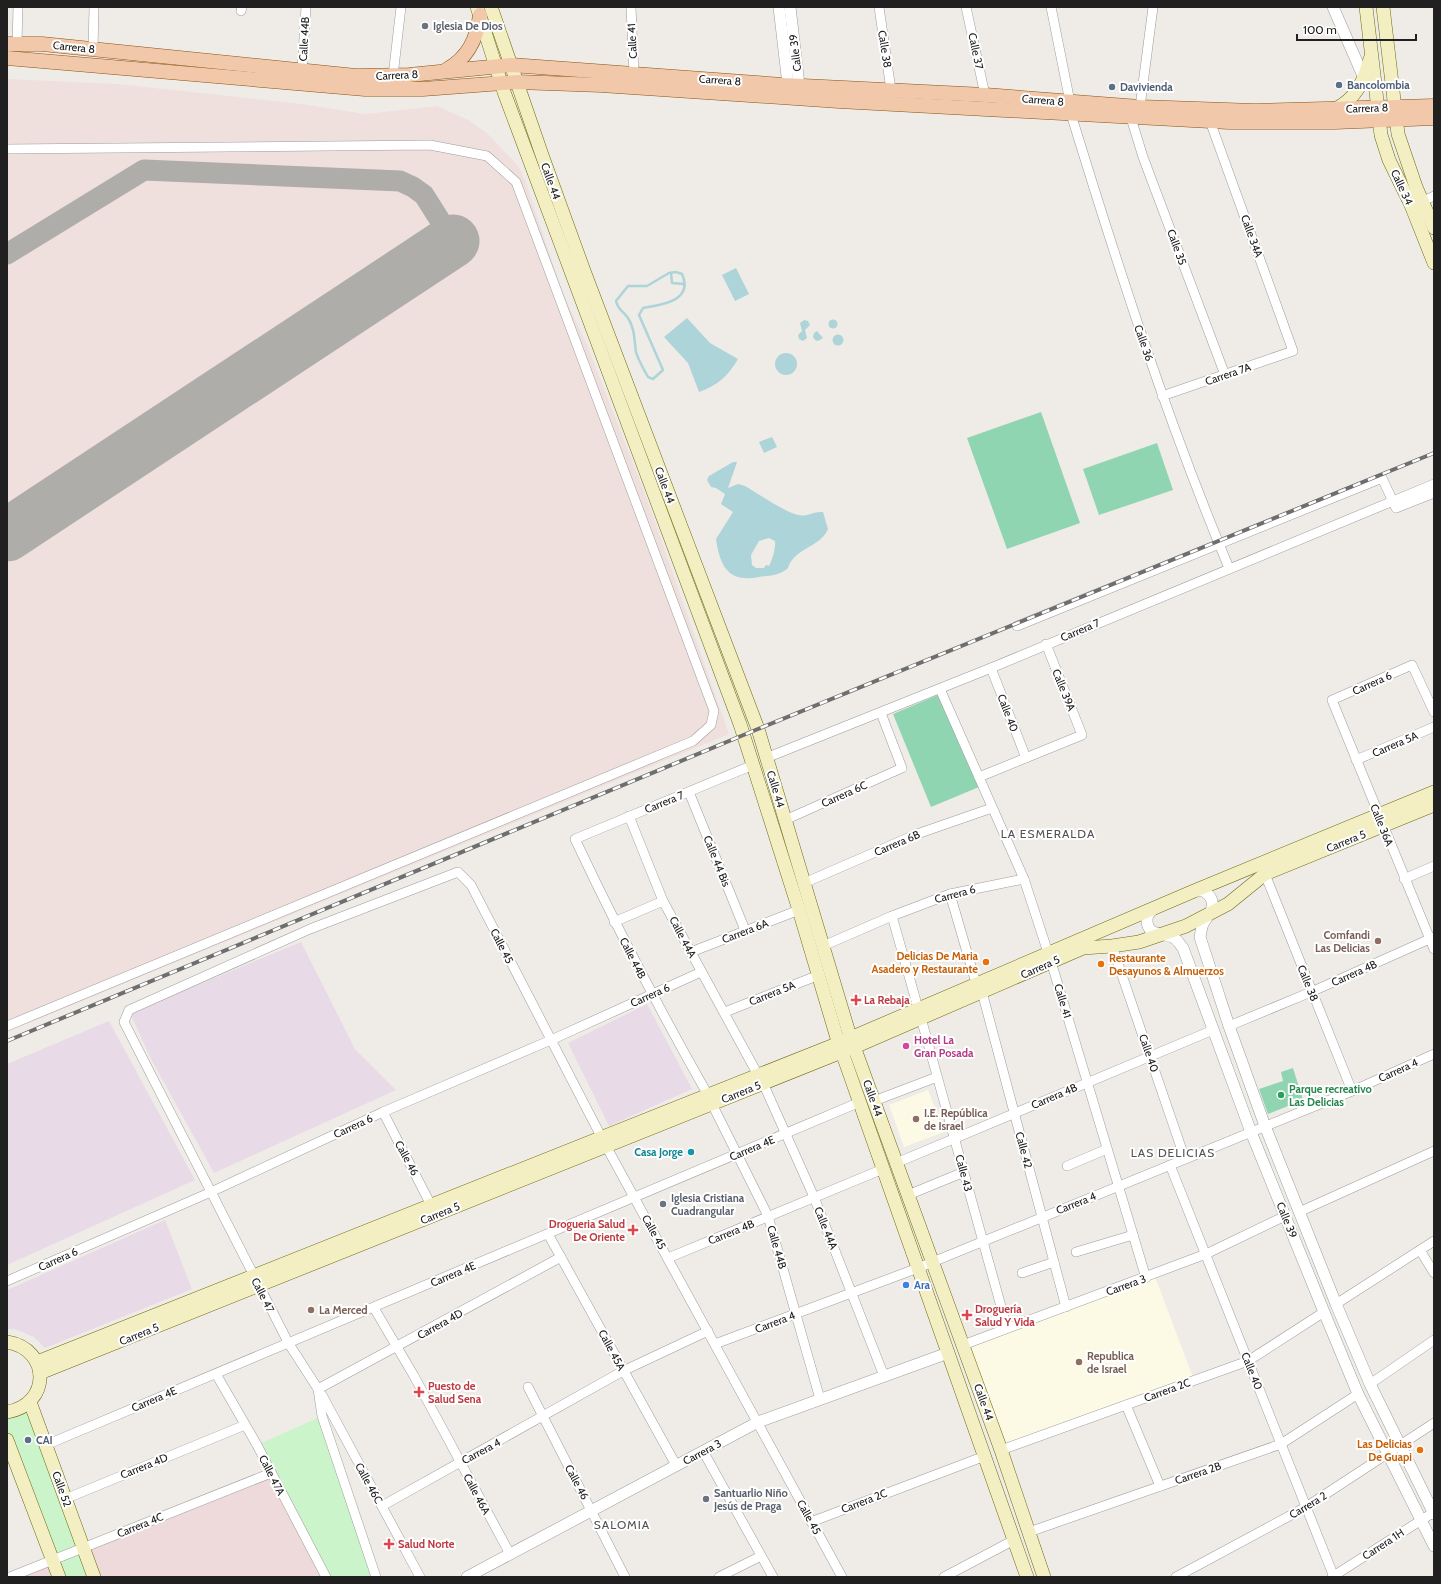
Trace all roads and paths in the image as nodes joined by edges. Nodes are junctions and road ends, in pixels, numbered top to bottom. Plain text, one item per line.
1 (18, 7) edge
2 (94, 7) edge
3 (306, 7) edge
4 (401, 7) edge
5 (631, 7) edge
6 (779, 7) edge
7 (790, 7) edge
8 (879, 7) edge
9 (966, 7) edge
10 (1051, 7) edge
11 (1154, 7) edge
12 (1333, 7) edge
13 (1383, 7) edge
14 (483, 10) edge
15 (1367, 11) edge
16 (12, 44) edge
17 (93, 49) junction
18 (1372, 52) junction
19 (7, 58) edge
20 (511, 65) junction
21 (495, 66) junction
22 (302, 70) junction
23 (444, 72) junction
24 (634, 74) junction
25 (393, 76) junction
26 (1364, 78) junction
27 (517, 82) junction
28 (501, 83) junction
29 (892, 90) junction
30 (794, 91) junction
31 (985, 95) junction
32 (1434, 106) edge
33 (1140, 107) junction
34 (1070, 108) junction
35 (1335, 109) junction
36 (1386, 113) junction
37 (1131, 118) junction
38 (1434, 118) edge
39 (1210, 121) junction
40 (7, 149) edge
41 (1428, 199) edge
42 (1434, 228) edge
43 (1434, 263) edge
44 (1293, 351) joint
45 (1225, 375) junction
46 (1162, 396) junction
47 (1434, 484) edge
48 (1434, 493) edge
49 (1392, 500) junction
50 (1219, 544) junction
51 (1229, 568) junction
52 (1017, 626) dead end
53 (1046, 644) junction
54 (991, 668) junction
55 (940, 689) junction
56 (1332, 700) joint
57 (1434, 712) edge
58 (881, 713) junction
59 (1434, 727) edge
60 (766, 758) junction
61 (1026, 758) junction
62 (1356, 760) junction
63 (753, 765) junction
64 (979, 777) junction
65 (689, 792) junction
66 (1434, 792) edge
67 (1434, 804) edge
68 (992, 808) junction
69 (629, 816) junction
70 (785, 820) junction
71 (1381, 821) junction
72 (575, 838) joint
73 (1434, 866) edge
74 (1265, 874) junction
75 (1024, 879) junction
76 (1404, 879) junction
77 (804, 883) junction
78 (1194, 891) junction
79 (950, 894) junction
80 (664, 901) junction
81 (1156, 907) junction
82 (799, 910) junction
83 (1210, 915) junction
84 (892, 916) junction
85 (614, 922) junction
86 (745, 930) junction
87 (1164, 935) junction
88 (1431, 938) edge
89 (823, 946) junction
90 (1112, 946) junction
91 (1434, 948) edge
92 (691, 952) junction
93 (1050, 957) junction
94 (701, 972) junction
95 (819, 974) junction
96 (979, 988) junction
97 (1311, 992) junction
98 (651, 994) junction
99 (725, 1012) junction
100 (920, 1013) junction
101 (124, 1022) joint
102 (7, 1026) edge
103 (1229, 1026) junction
104 (1213, 1030) junction
105 (551, 1040) junction
106 (846, 1044) junction
107 (1434, 1054) edge
108 (1150, 1056) junction
109 (938, 1077) junction
110 (761, 1079) junction
111 (1088, 1083) junction
112 (1352, 1091) junction
113 (710, 1099) junction
114 (874, 1101) junction
115 (860, 1102) junction
116 (383, 1112) junction
117 (1015, 1113) junction
118 (1265, 1126) junction
119 (1251, 1132) junction
120 (786, 1134) junction
121 (955, 1138) junction
122 (604, 1142) junction
123 (1107, 1149) junction
124 (1434, 1151) edge
125 (737, 1154) junction
126 (1184, 1159) junction
127 (896, 1163) junction
128 (1170, 1165) junction
129 (1067, 1166) dead end
130 (883, 1169) junction
131 (964, 1172) junction
132 (1118, 1186) junction
133 (211, 1192) junction
134 (908, 1195) junction
135 (634, 1197) junction
136 (814, 1197) junction
137 (431, 1205) junction
138 (1299, 1212) junction
139 (768, 1216) junction
140 (1285, 1216) junction
141 (1042, 1217) junction
142 (548, 1234) junction
143 (1133, 1236) junction
144 (983, 1241) junction
145 (1434, 1241) edge
146 (1420, 1250) junction
147 (1076, 1252) dead end
148 (1206, 1254) junction
149 (561, 1258) junction
150 (668, 1258) junction
151 (932, 1262) junction
152 (1054, 1262) junction
153 (918, 1268) junction
154 (1022, 1273) dead end
155 (1434, 1273) edge
156 (1146, 1278) junction
157 (256, 1281) junction
158 (7, 1282) edge
159 (852, 1293) junction
160 (1336, 1304) junction
161 (1066, 1307) junction
162 (374, 1308) junction
163 (1324, 1312) junction
164 (796, 1314) junction
165 (1007, 1328) junction
166 (708, 1331) junction
167 (1434, 1340) edge
168 (7, 1342) edge
169 (289, 1344) junction
170 (715, 1344) junction
171 (963, 1345) junction
172 (398, 1347) junction
173 (948, 1353) junction
174 (1248, 1361) junction
175 (38, 1368) junction
176 (624, 1371) junction
177 (216, 1374) junction
178 (884, 1376) junction
179 (1370, 1384) junction
180 (528, 1388) dead end
181 (318, 1389) junction
182 (1358, 1394) junction
183 (820, 1399) junction
184 (30, 1402) junction
185 (1126, 1405) junction
186 (7, 1412) edge
187 (543, 1418) junction
188 (758, 1422) junction
189 (1434, 1423) edge
190 (245, 1425) junction
191 (7, 1440) edge
192 (1281, 1444) junction
193 (46, 1445) junction
194 (1400, 1446) junction
195 (1001, 1450) junction
196 (703, 1451) junction
197 (1388, 1454) junction
198 (984, 1456) junction
199 (461, 1462) junction
200 (676, 1465) junction
201 (271, 1473) junction
202 (1160, 1486) junction
203 (1016, 1498) junction
204 (65, 1499) junction
205 (1001, 1503) junction
206 (382, 1506) junction
207 (1306, 1506) junction
208 (592, 1510) junction
209 (1434, 1513) edge
210 (1421, 1520) junction
211 (811, 1522) junction
212 (1029, 1532) junction
213 (1014, 1540) junction
214 (1434, 1546) edge
215 (83, 1548) junction
216 (510, 1554) junction
217 (761, 1556) junction
218 (52, 1560) junction
219 (10, 1577) edge
220 (59, 1577) edge
221 (94, 1577) edge
222 (326, 1577) edge
223 (376, 1577) edge
224 (420, 1577) edge
225 (467, 1577) edge
226 (625, 1577) edge
227 (719, 1577) edge
228 (773, 1577) edge
229 (842, 1577) edge
230 (944, 1577) edge
231 (1027, 1577) edge
232 (1044, 1577) edge
233 (1176, 1577) edge
234 (1333, 1577) edge

1 - 16 street
2 - 17 street
3 - 22 street, Calle 44B
4 - 25 street
5 - 24 street, Calle 41
6 - 30 street, Calle 39
7 - 30 street, Calle 39
8 - 29 street, Calle 38
9 - 31 street, Calle 37
10 - 34 street, Calle 36
11 - 33 street
12 - 26 street
13 - 36 main road
14 - 20 main road, Calle 44
14 - 21 main road, Calle 44
14 - 23 main road
15 - 18 main road
15 - 36 main road
16 - 17 main road, Carrera 8
17 - 22 main road, Carrera 8
18 - 26 main road
18 - 36 main road
19 - 28 main road, Carrera 8
20 - 21 main road, Carrera 8
20 - 24 main road, Carrera 8
20 - 27 main road, Calle 44
21 - 23 main road, Carrera 8
21 - 28 main road, Calle 44
22 - 25 main road, Carrera 8
23 - 25 main road, Carrera 8
24 - 30 main road, Carrera 8
26 - 35 main road
27 - 28 main road, Carrera 8
27 - 30 main road, Carrera 8
27 - 60 main road, Calle 44
28 - 63 main road, Calle 44
29 - 30 main road, Carrera 8
29 - 31 main road, Carrera 8
30 - 34 main road, Carrera 8
31 - 34 main road, Carrera 8
32 - 36 main road, Carrera 8
33 - 34 main road, Carrera 8
33 - 35 main road, Carrera 8
34 - 37 main road, Carrera 8
34 - 46 street, Calle 36
35 - 36 main road, Carrera 8
36 - 38 main road, Carrera 8
36 - 39 main road, Carrera 8
36 - 41 main road, Calle 34
36 - 43 main road, Calle 34
37 - 39 main road, Carrera 8
37 - 45 street, Calle 35
39 - 44 street, Calle 34A
40 - 102 street
41 - 42 main road, Calle 34
44 - 45 street, Carrera 7A
45 - 46 street, Carrera 7A
46 - 50 street, Calle 36
47 - 49 street, Carrera 7
48 - 49 street
49 - 50 street
49 - 51 street, Carrera 7
50 - 51 street, Calle 36
50 - 52 street
51 - 53 street, Carrera 7
53 - 54 street, Carrera 7
53 - 61 street, Calle 39A
54 - 55 street, Carrera 7
54 - 61 street, Calle 40
55 - 58 street, Carrera 7
55 - 64 street, Calle 41
56 - 57 street, Carrera 6
56 - 62 street, Calle 36A
58 - 60 street, Carrera 7
58 - 70 street, Carrera 6C
59 - 62 street, Carrera 5A
60 - 70 main road, Calle 44
61 - 64 street
62 - 71 street, Calle 36A
63 - 65 street, Carrera 7
63 - 82 main road, Calle 44
64 - 68 street, Calle 41
65 - 69 street, Carrera 7
65 - 86 street, Calle 44 Bis
66 - 71 main road, Carrera 5
67 - 71 main road, Carrera 5
68 - 75 street, Calle 41
68 - 77 street, Carrera 6B
69 - 72 street, Carrera 7
69 - 80 street, Calle 44A
70 - 77 main road, Calle 44
71 - 74 main road, Carrera 5
71 - 76 street, Calle 36A
71 - 78 main road, Carrera 5
72 - 85 street, Calle 44B
73 - 76 street
74 - 83 main road, Carrera 5
74 - 97 street, Calle 38
75 - 79 street, Carrera 6
75 - 93 street, Calle 41
76 - 88 street, Calle 36A
77 - 89 main road, Calle 44
78 - 81 main road, Carrera 5
78 - 83 street
79 - 84 street, Carrera 6
79 - 96 street, Calle 42
80 - 85 street
80 - 92 street, Calle 44A
81 - 87 street, Calle 39
81 - 93 main road, Carrera 5
82 - 86 street, Carrera 6A
82 - 95 main road, Calle 44
83 - 87 main road, Carrera 5
83 - 103 street, Calle 39
84 - 89 street, Carrera 6
84 - 100 street, Calle 43
85 - 98 street, Calle 44B
86 - 92 street, Carrera 6A
87 - 90 main road, Carrera 5
87 - 104 street, Calle 39
88 - 91 street, Calle 36A
88 - 97 street, Carrera 4B
89 - 106 main road, Calle 44
90 - 93 main road, Carrera 5
90 - 108 street, Calle 40
92 - 94 street, Calle 44A
93 - 96 main road, Carrera 5
93 - 111 street, Calle 41
94 - 98 street, Carrera 6
94 - 99 street, Calle 44A
95 - 99 street, Carrera 5A
95 - 106 main road, Calle 44
96 - 100 main road, Carrera 5
96 - 117 street, Calle 42
97 - 103 street, Carrera 4B
97 - 112 street, Calle 38
98 - 105 street, Carrera 6
98 - 113 street, Calle 44B
99 - 110 street, Calle 44A
100 - 106 main road, Carrera 5
100 - 109 street, Calle 43
101 - 105 street, Calle 45
101 - 133 street, Calle 47
103 - 118 street, Calle 39
104 - 108 street, Carrera 4B
104 - 119 street, Calle 39
105 - 116 street, Carrera 6
105 - 122 street, Calle 45
106 - 110 main road, Carrera 5
106 - 114 main road, Calle 44
106 - 115 main road, Calle 44
107 - 112 street, Carrera 4
108 - 111 street, Carrera 4B
108 - 126 street, Calle 40
109 - 114 street
109 - 121 street, Calle 43
110 - 113 main road, Carrera 5
110 - 120 street, Calle 44A
111 - 117 street, Carrera 4B
111 - 123 street, Calle 41
112 - 118 street, Carrera 4
113 - 122 main road, Carrera 5
113 - 125 street, Calle 44B
114 - 127 main road, Calle 44
115 - 120 street, Carrera 4E
115 - 130 main road, Calle 44
116 - 133 street, Carrera 6
116 - 137 street, Calle 46
117 - 121 street, Carrera 4B
117 - 141 street, Calle 42
118 - 119 street, Carrera 4
118 - 138 street, Calle 39
119 - 126 street, Carrera 4
119 - 140 street, Calle 39
120 - 125 street, Carrera 4E
120 - 136 street, Calle 44A
121 - 127 street, Carrera 4B
121 - 131 street, Calle 43
122 - 135 street, Calle 45
122 - 137 main road, Carrera 5
122 - 157 main road, Carrera 5
123 - 129 street
123 - 132 street, Calle 41
124 - 138 street
125 - 135 street, Carrera 4E
125 - 139 street, Calle 44B
126 - 128 street, Carrera 4
127 - 134 main road, Calle 44
128 - 132 street, Carrera 4
128 - 148 street, Calle 40
130 - 136 street, Carrera 4B
130 - 153 main road, Calle 44
131 - 134 street
131 - 144 street, Calle 43
132 - 141 street, Carrera 4
132 - 143 street, Calle 41
133 - 157 street, Calle 47
133 - 158 street, Carrera 6
134 - 151 main road, Calle 44
135 - 142 street, Carrera 4E
135 - 150 street, Calle 45
136 - 139 street, Carrera 4B
136 - 159 street, Calle 44A
137 - 157 main road, Carrera 5
138 - 160 street, Calle 39
139 - 150 street, Carrera 4B
139 - 164 street, Calle 44B
140 - 148 street, Carrera 3
140 - 163 street, Calle 39
141 - 144 street, Carrera 4
141 - 152 street, Calle 42
142 - 149 street, Calle 45A
142 - 162 street, Carrera 4E
143 - 147 street
143 - 156 street, Calle 41
144 - 151 street, Carrera 4
144 - 165 street, Calle 43
145 - 146 street
146 - 155 street
146 - 160 street
148 - 156 street, Carrera 3
148 - 174 street, Calle 40
149 - 172 street, Carrera 4D
149 - 176 street, Calle 45A
150 - 166 street, Calle 45
151 - 153 street, Carrera 4
151 - 171 main road, Calle 44
152 - 154 street
152 - 161 street, Calle 42
153 - 159 street, Carrera 4
153 - 173 main road, Calle 44
156 - 161 street, Carrera 3
157 - 169 street, Calle 47
157 - 175 main road, Carrera 5
159 - 164 street, Carrera 4
159 - 178 street, Calle 44A
160 - 179 street, Calle 39
161 - 165 street, Carrera 3
162 - 169 street, Carrera 4E
162 - 172 street, Calle 46A
163 - 174 street, Carrera 2C
163 - 182 street, Calle 39
164 - 170 street, Carrera 4
164 - 183 street, Calle 44B
165 - 171 street, Carrera 3
166 - 170 street, Calle 45
166 - 176 street, Carrera 4
167 - 179 street
168 - 175 main road
169 - 177 street, Carrera 4E
169 - 181 street, Calle 47
170 - 188 street, Calle 45
171 - 195 main road, Calle 44
172 - 181 street, Carrera 4D
172 - 199 street, Calle 46A
173 - 178 street, Carrera 3
173 - 198 main road, Calle 44
174 - 185 street, Carrera 2C
174 - 192 street, Calle 40
175 - 184 main road
176 - 187 street, Carrera 4
176 - 200 street, Calle 45A
177 - 190 street, Calle 47A
177 - 193 street, Carrera 4E
178 - 183 street, Carrera 3
179 - 194 street, Calle 39
180 - 187 street, Calle 46
181 - 206 street, Calle 46C
181 - 223 street, Calle 47
182 - 192 street, Carrera 2B
182 - 197 street, Calle 39
183 - 188 street, Carrera 3
184 - 186 main road
184 - 193 main road, Calle 52
185 - 195 street, Carrera 2C
185 - 202 street
187 - 199 street, Carrera 4
187 - 208 street, Calle 46
188 - 196 street, Carrera 3
188 - 211 street, Calle 45
189 - 194 street, Carrera 2
190 - 201 street, Calle 47A
190 - 204 street, Carrera 4D
191 - 218 main road
192 - 202 street, Carrera 2B
192 - 207 street, Calle 40
193 - 204 main road, Calle 52
194 - 197 street, Carrera 2
194 - 209 street, Calle 39
195 - 203 main road, Calle 44
196 - 200 street, Carrera 3
196 - 217 street
197 - 207 street, Carrera 2
197 - 210 street, Calle 39
198 - 205 main road, Calle 44
198 - 211 street, Carrera 2C
199 - 206 street, Carrera 4
199 - 216 street, Calle 46A
200 - 208 street, Carrera 3
201 - 215 street, Carrera 4C
201 - 222 street, Calle 47A
202 - 212 street, Carrera 2B
203 - 205 main road
203 - 212 main road, Calle 44
204 - 215 main road, Calle 52
205 - 213 main road, Calle 44
206 - 224 street, Calle 46C
207 - 233 street, Carrera 2
207 - 234 street, Calle 40
208 - 216 street, Carrera 3
208 - 226 street, Calle 46
209 - 210 street, Carrera 1H
210 - 214 street, Calle 39
210 - 234 street, Carrera 1H
211 - 229 street, Calle 45
212 - 232 main road, Calle 44
213 - 230 street
213 - 231 main road, Calle 44
215 - 218 street, Carrera 4C
215 - 221 main road, Calle 52
216 - 225 street, Carrera 3
217 - 227 street
217 - 228 street
218 - 219 street, Carrera 4C
218 - 220 main road

